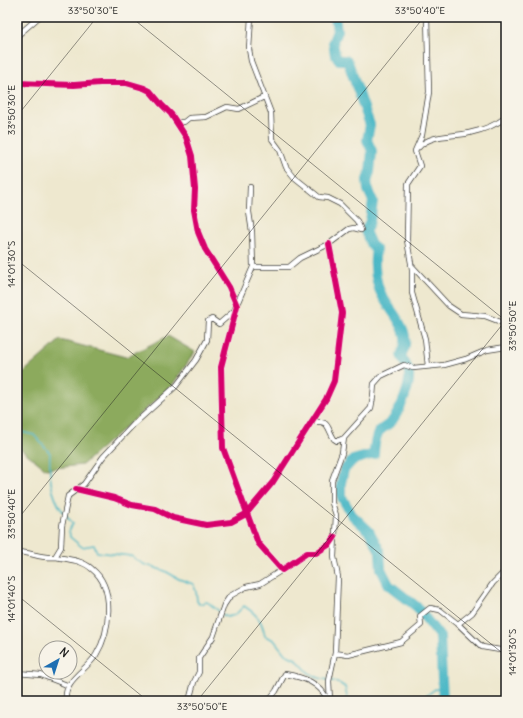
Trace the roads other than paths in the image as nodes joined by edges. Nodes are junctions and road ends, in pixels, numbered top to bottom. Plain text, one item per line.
1 (39, 17) edge
2 (251, 17) edge
3 (427, 17) edge
4 (17, 36) edge
5 (17, 83) edge
6 (264, 98) junction
7 (506, 117) edge
8 (176, 122) junction
9 (415, 151) junction
10 (250, 188) dead end
11 (329, 244) junction
12 (410, 264) junction
13 (253, 267) junction
14 (237, 306) junction
15 (506, 324) edge
16 (506, 347) edge
17 (428, 366) junction
18 (311, 422) junction
19 (344, 438) junction
20 (76, 489) junction
21 (246, 514) junction
22 (335, 537) junction
23 (18, 551) edge
24 (55, 558) junction
25 (282, 570) junction
26 (506, 570) edge
27 (502, 575) junction
28 (506, 585) edge
29 (458, 624) junction
30 (506, 651) edge
31 (335, 653) junction
32 (17, 673) edge
33 (67, 685) junction
34 (66, 701) edge
35 (190, 701) edge
36 (268, 701) edge
37 (329, 701) edge

1 - 4 street
2 - 6 street
3 - 9 street
5 - 8 street
6 - 8 street
6 - 11 street
7 - 9 street
8 - 14 street
9 - 12 street
10 - 13 street
11 - 13 street
11 - 18 street
12 - 15 street
12 - 17 street
13 - 14 street
14 - 20 street
14 - 21 street
16 - 17 street
17 - 19 street
18 - 19 street
18 - 21 street
19 - 22 street
20 - 21 street
20 - 24 street
21 - 25 street
22 - 25 street
22 - 31 street
23 - 24 street
24 - 33 street
25 - 35 street
26 - 27 street
27 - 28 street
27 - 29 street
29 - 30 street
29 - 31 street
31 - 37 street
32 - 33 street
33 - 34 street
36 - 37 street

